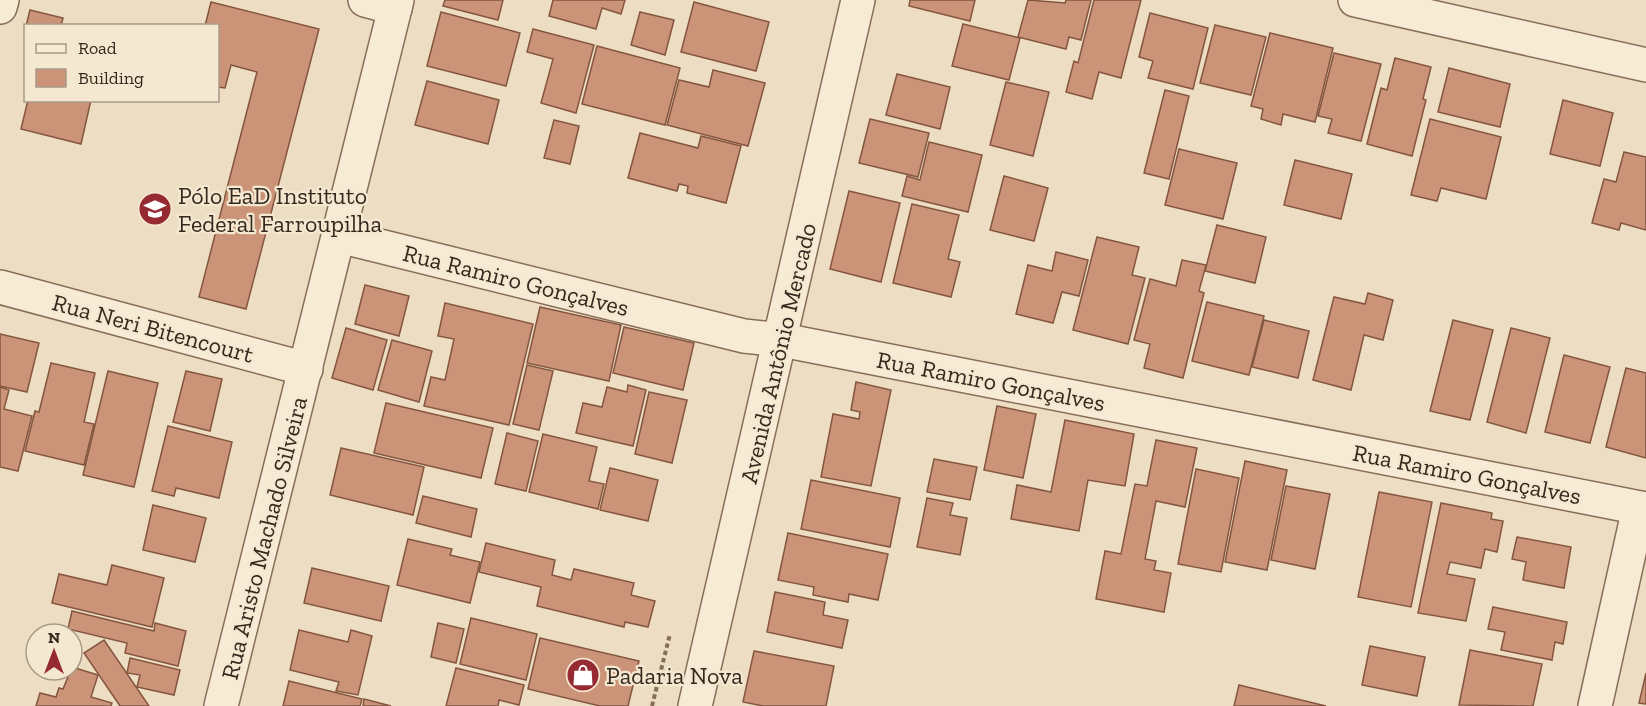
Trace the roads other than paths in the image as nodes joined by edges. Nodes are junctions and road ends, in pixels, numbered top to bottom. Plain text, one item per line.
1 (2, 0) edge
2 (858, 0) edge
3 (1355, 0) edge
4 (386, 3) edge
5 (0, 7) edge
6 (1646, 65) edge
7 (339, 236) junction
8 (0, 287) edge
9 (782, 340) junction
10 (306, 369) junction
11 (1643, 509) edge
12 (221, 706) edge
13 (695, 706) edge
14 (1595, 706) edge

1 - 5 street
2 - 9 street, Avenida Antônio Mercado
3 - 6 street
4 - 7 street, Rua Aristo Machado Silveira
7 - 9 street, Rua Ramiro Gonçalves
7 - 10 street, Rua Aristo Machado Silveira
8 - 10 street, Rua Neri Bitencourt
9 - 11 street, Rua Ramiro Gonçalves
9 - 13 street, Avenida Antônio Mercado
10 - 12 street, Rua Aristo Machado Silveira
11 - 14 street

